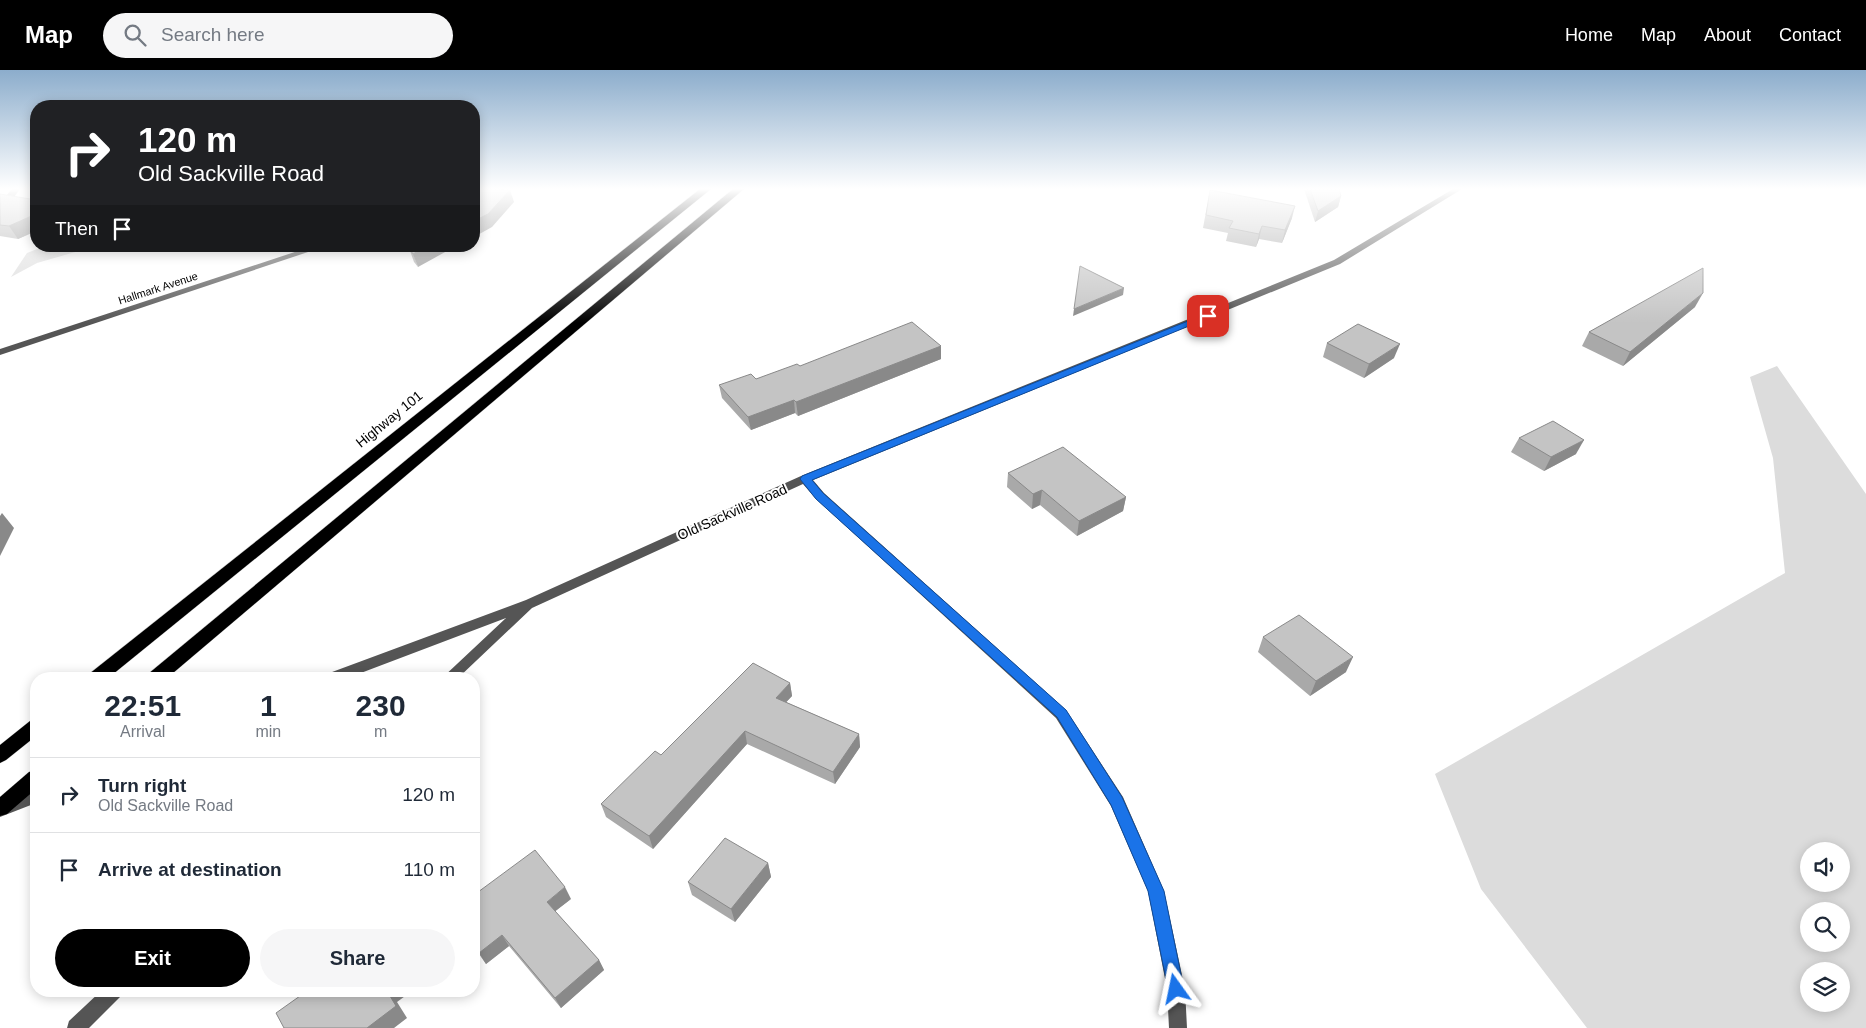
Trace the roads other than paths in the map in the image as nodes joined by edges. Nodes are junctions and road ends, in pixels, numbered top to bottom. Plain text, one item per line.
1 (650, 234) edge
2 (686, 234) edge
3 (1384, 234) edge
4 (304, 252) edge
5 (0, 352) edge
6 (805, 479) junction
7 (531, 603) junction
8 (104, 672) edge
9 (162, 672) edge
10 (346, 672) edge
11 (456, 672) edge
12 (30, 731) edge
13 (0, 755) edge
14 (30, 783) edge
15 (30, 798) edge
16 (0, 809) edge
17 (108, 997) edge
18 (76, 1028) edge
19 (1178, 1028) edge

1 - 8 highway, Highway 101
2 - 9 highway
3 - 6 street, Old Sackville Road
4 - 5 street, Hallmark Avenue
6 - 7 street, Old Sackville Road
6 - 19 street
7 - 10 street, Old Sackville Road
7 - 11 street
12 - 13 highway
14 - 16 highway
15 - 16 street
17 - 18 street

